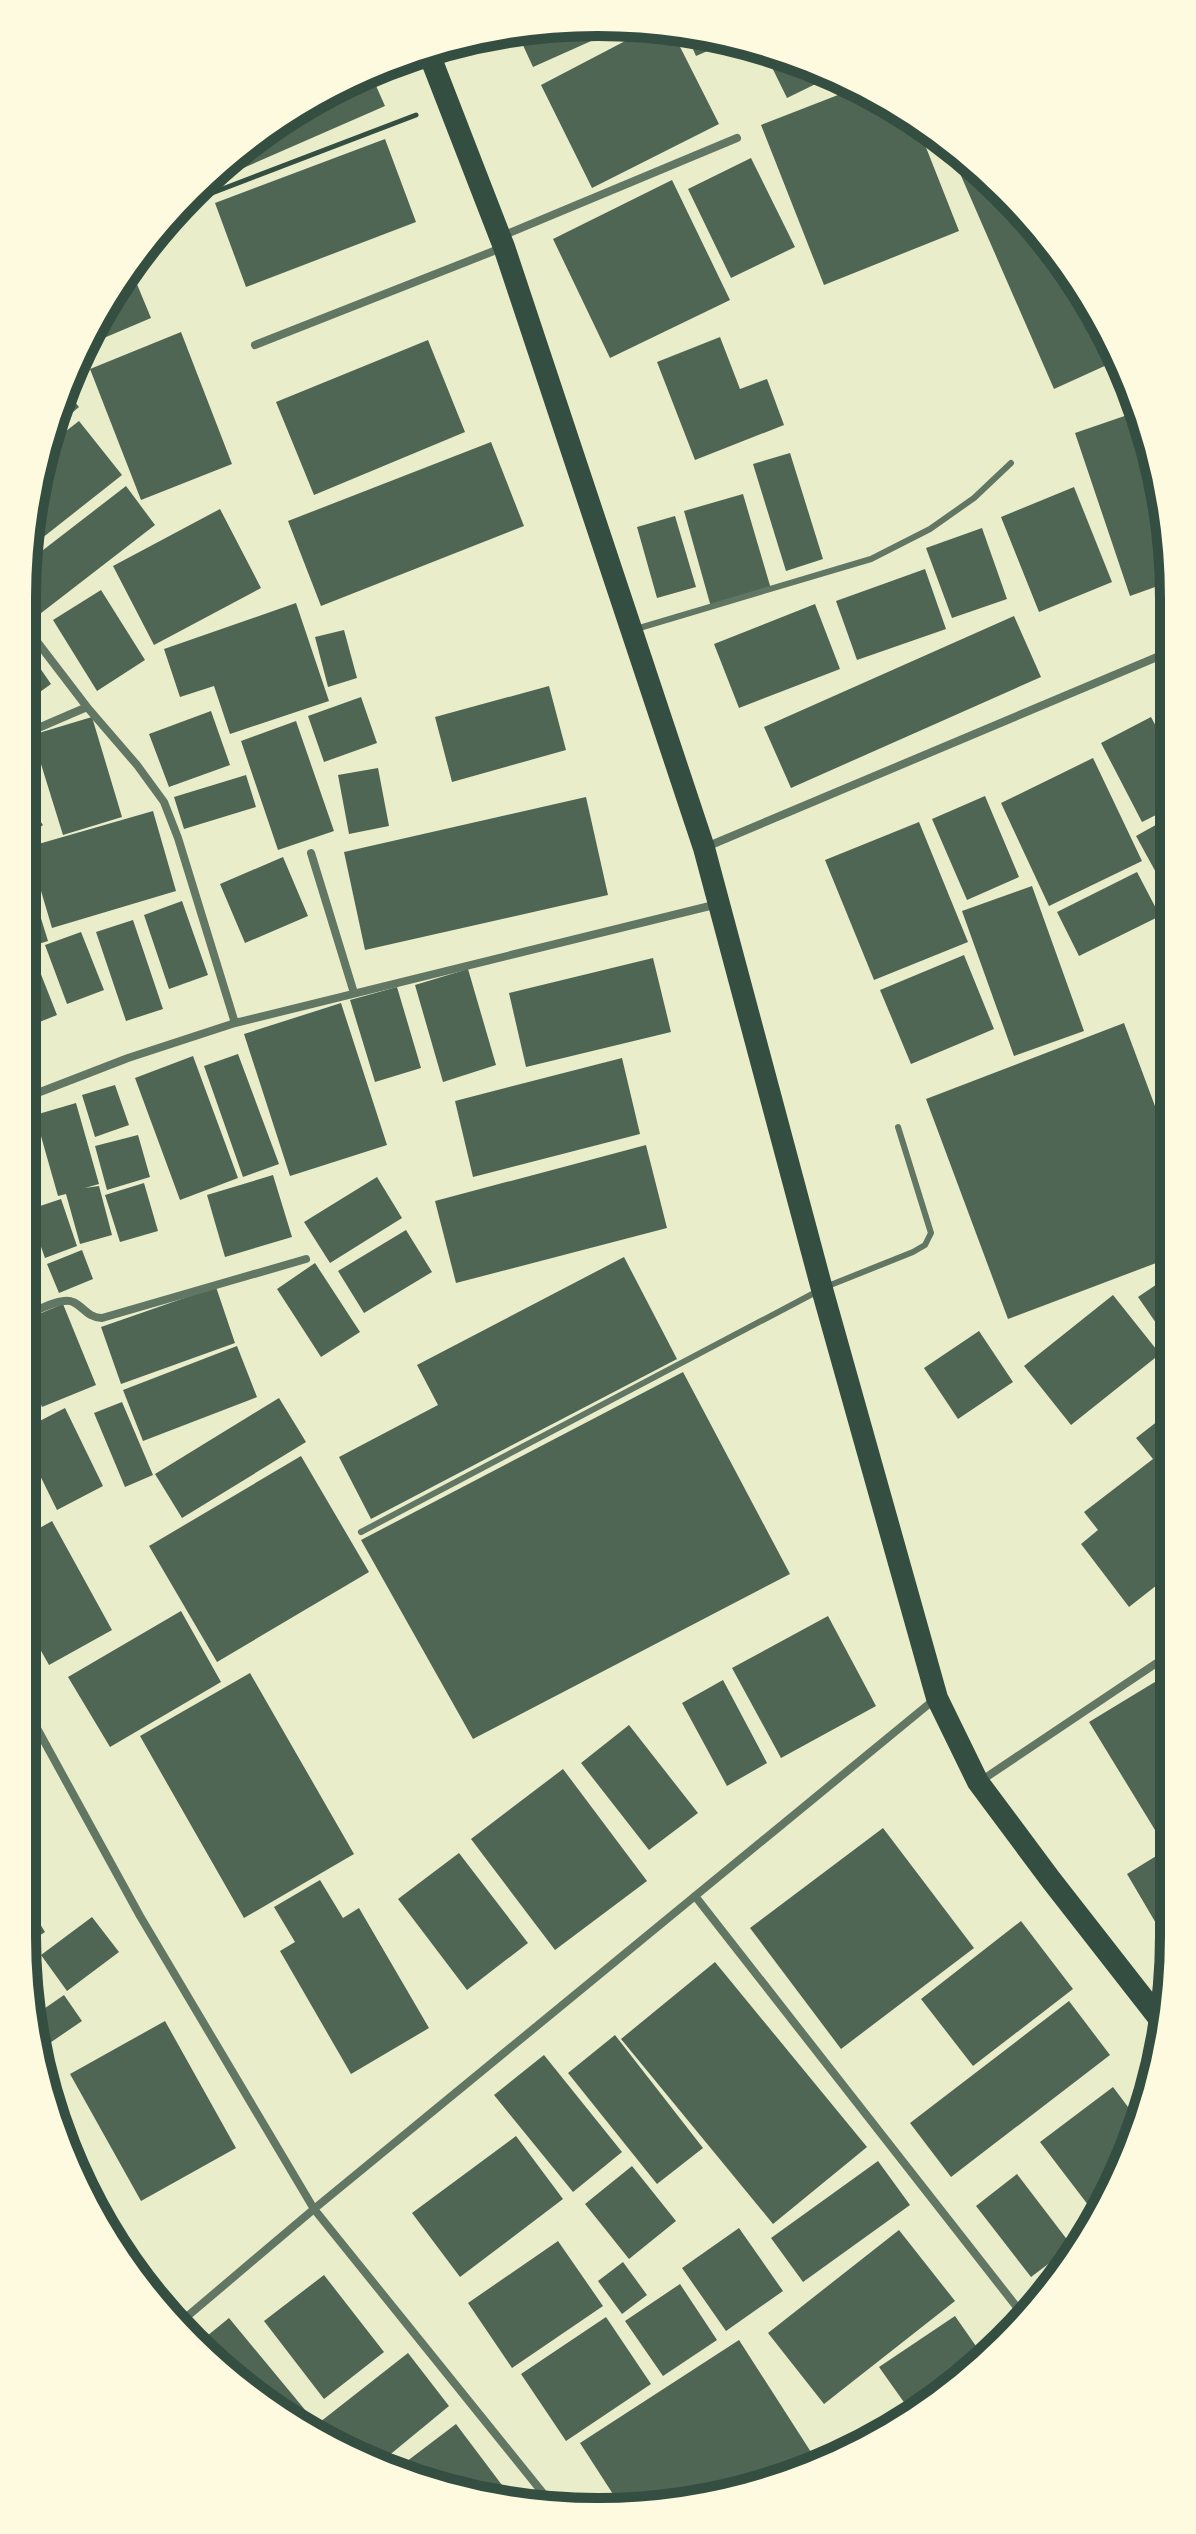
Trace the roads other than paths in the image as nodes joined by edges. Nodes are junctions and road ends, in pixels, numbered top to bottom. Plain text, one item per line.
1 (432, 61) edge
2 (737, 138) dead end
3 (502, 242) junction
4 (255, 345) dead end
5 (1011, 463) dead end
6 (633, 630) junction
7 (36, 640) edge
8 (1160, 656) edge
9 (87, 707) junction
10 (36, 729) edge
11 (704, 848) junction
12 (311, 853) dead end
13 (719, 904) junction
14 (354, 993) junction
15 (235, 1023) junction
16 (36, 1094) edge
17 (898, 1127) dead end
18 (306, 1259) dead end
19 (822, 1289) junction
20 (36, 1311) edge
21 (361, 1532) dead end
22 (1160, 1661) edge
23 (937, 1698) junction
24 (36, 1727) edge
25 (978, 1782) junction
26 (695, 1896) junction
27 (1154, 2012) edge
28 (314, 2209) junction
29 (1019, 2309) edge
30 (186, 2318) edge
31 (545, 2495) edge

1 - 3 highway
2 - 3 street
3 - 4 street
3 - 6 highway
5 - 6 lane
6 - 11 highway
7 - 9 street
8 - 11 street
9 - 10 street
9 - 15 street
11 - 13 highway
12 - 14 street
13 - 14 street
13 - 19 highway
14 - 15 street
15 - 16 street
17 - 19 lane
18 - 20 street
19 - 21 lane
19 - 23 highway
22 - 25 street
23 - 25 highway
23 - 26 street
24 - 28 street
25 - 27 highway
26 - 28 street
26 - 29 street
28 - 30 street
28 - 31 street

